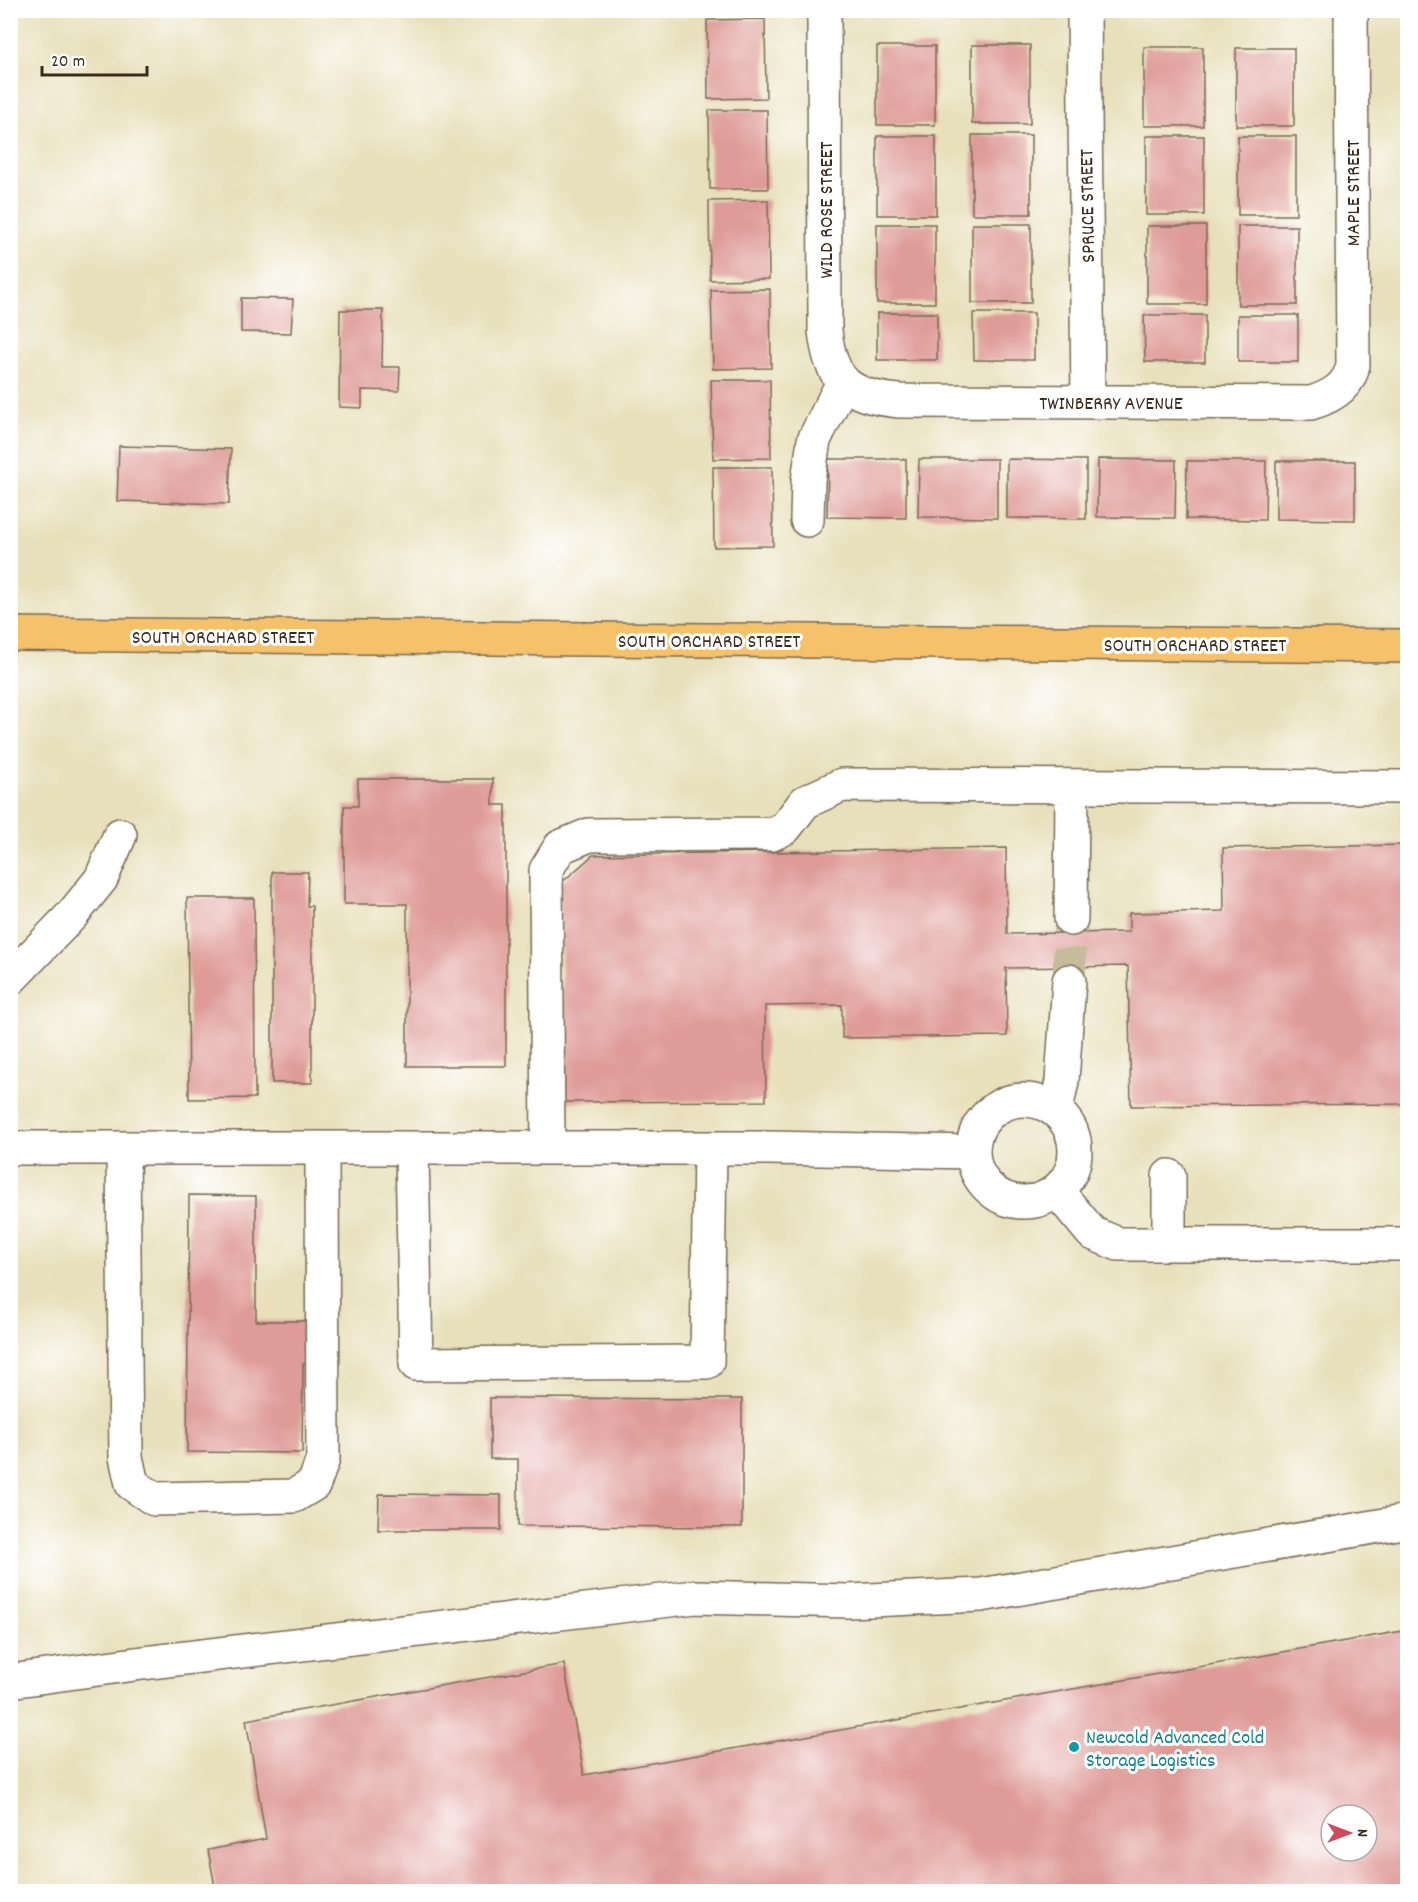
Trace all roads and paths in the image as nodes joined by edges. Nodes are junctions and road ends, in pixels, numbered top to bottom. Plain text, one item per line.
1 (824, 10) edge
2 (1084, 10) edge
3 (1351, 10) edge
4 (1351, 375) joint
5 (852, 388) junction
6 (1088, 402) junction
7 (807, 520) dead end
8 (10, 634) edge
9 (1407, 646) edge
10 (1072, 786) junction
11 (1407, 787) edge
12 (120, 835) dead end
13 (1071, 920) tunnel mouth
14 (10, 978) edge
15 (1069, 981) tunnel mouth
16 (1056, 1110) junction
17 (10, 1148) edge
18 (123, 1148) junction
19 (322, 1148) junction
20 (412, 1148) junction
21 (548, 1148) junction
22 (710, 1148) junction
23 (972, 1152) junction
24 (1169, 1176) dead end
25 (1057, 1191) junction
26 (1169, 1242) junction
27 (1407, 1244) edge
28 (1407, 1521) edge
29 (10, 1681) edge

1 - 5 street, WILD ROSE STREET
2 - 6 street, SPRUCE STREET
3 - 4 street, MAPLE STREET
4 - 6 street, TWINBERRY AVENUE
5 - 6 street, TWINBERRY AVENUE
5 - 7 street
8 - 9 main road, SOUTH ORCHARD STREET
10 - 11 street
10 - 13 street
10 - 21 street
12 - 14 street
15 - 16 street
16 - 23 street
16 - 25 street
17 - 18 street
18 - 19 street
18 - 19 street
19 - 20 street
20 - 21 street
20 - 22 street
21 - 22 street
22 - 23 street
23 - 25 street
24 - 26 street
25 - 26 street
26 - 27 street
28 - 29 street

